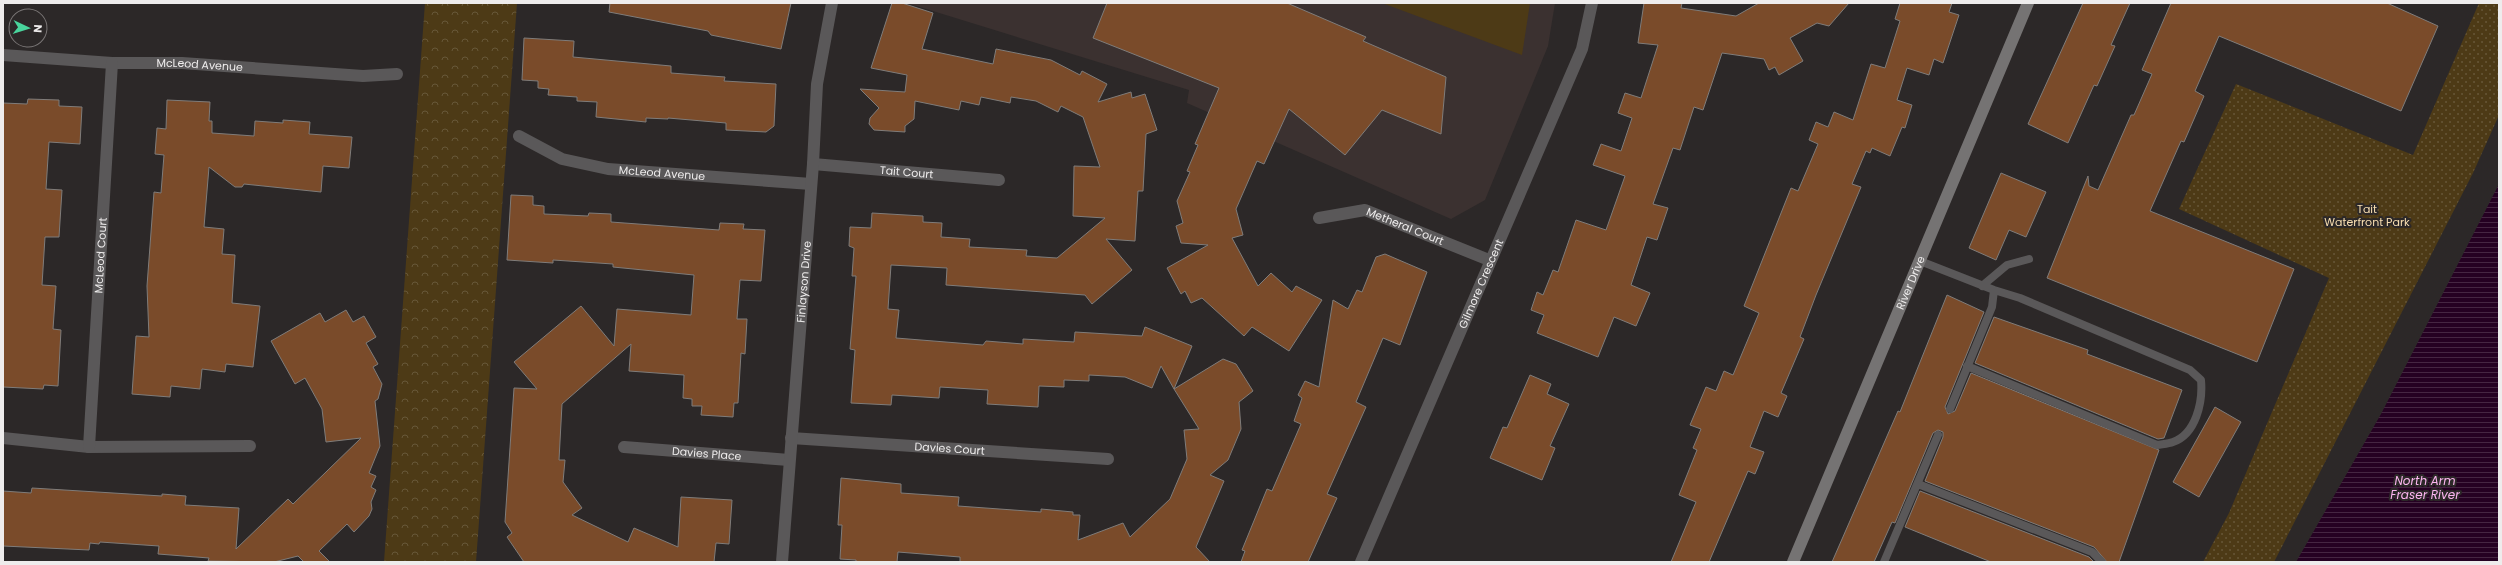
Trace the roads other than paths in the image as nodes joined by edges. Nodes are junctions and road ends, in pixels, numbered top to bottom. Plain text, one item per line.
1 (832, 3) edge
2 (1592, 3) edge
3 (2028, 3) edge
4 (3, 54) edge
5 (112, 63) junction
6 (397, 74) dead end
7 (519, 136) dead end
8 (813, 164) junction
9 (1000, 180) dead end
10 (811, 184) junction
11 (1319, 218) dead end
12 (2029, 259) dead end
13 (1490, 260) junction
14 (1920, 261) junction
15 (1982, 286) junction
16 (1994, 290) junction
17 (1967, 366) junction
18 (1950, 409) dead end
19 (1938, 435) dead end
20 (3, 438) edge
21 (791, 438) junction
22 (250, 446) dead end
23 (89, 447) junction
24 (624, 447) dead end
25 (1108, 459) dead end
26 (789, 460) junction
27 (1918, 484) junction
28 (782, 562) edge
29 (1361, 562) edge
30 (1793, 562) edge
31 (1884, 562) edge
32 (2102, 562) edge

1 - 8 street, Finlayson Drive
2 - 13 street, Gilmore Crescent
3 - 14 street, River Drive
4 - 5 street, McLeod Avenue
5 - 6 street, McLeod Avenue
5 - 23 street, McLeod Court
7 - 10 street, McLeod Avenue
8 - 9 street, Tait Court
8 - 10 street, Finlayson Drive
10 - 21 street, Finlayson Drive
11 - 13 street, Metheral Court
12 - 15 lane
13 - 29 street, Gilmore Crescent
14 - 15 lane
14 - 30 street, River Drive
15 - 16 lane
16 - 17 lane
16 - 17 lane
17 - 18 lane
19 - 27 lane
20 - 23 street
21 - 25 street, Davies Court
21 - 26 street, Finlayson Drive
22 - 23 street
24 - 26 street, Davies Place
26 - 28 street, Finlayson Drive
27 - 31 lane
27 - 32 lane

